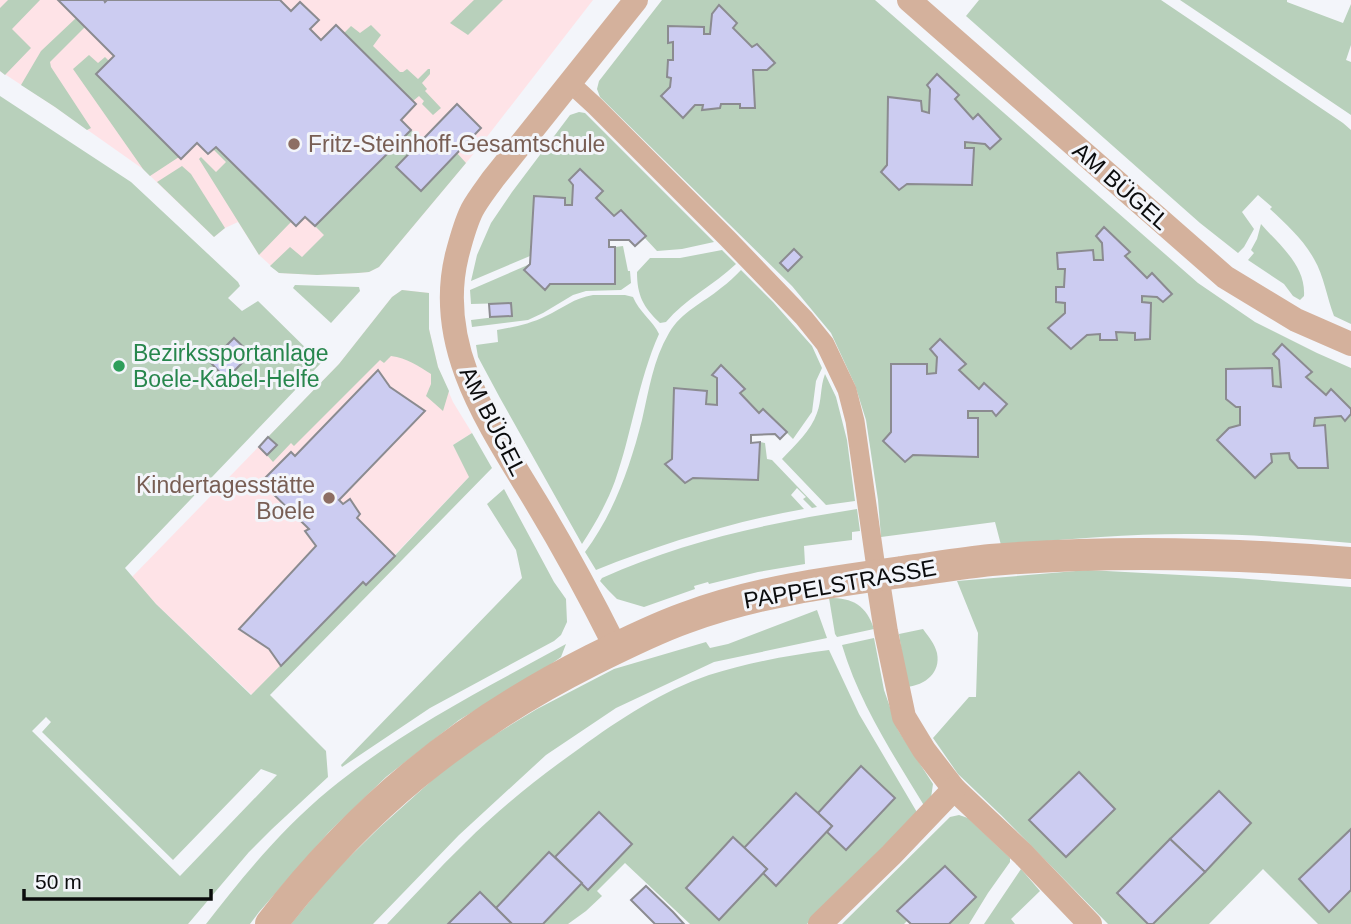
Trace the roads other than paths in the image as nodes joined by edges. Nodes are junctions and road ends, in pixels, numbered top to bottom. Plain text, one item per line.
1 (636, 0) edge
2 (909, 0) edge
3 (570, 83) junction
4 (1351, 344) edge
5 (1351, 563) edge
6 (877, 575) junction
7 (617, 648) junction
8 (954, 789) junction
9 (271, 924) edge
10 (820, 924) edge
11 (1090, 924) edge

1 - 3 street, AM BÜGEL
2 - 4 street, AM BÜGEL
3 - 6 street
3 - 7 street, AM BÜGEL
5 - 6 street, PAPPELSTRASSE
6 - 7 street, PAPPELSTRASSE
6 - 8 street
7 - 9 street, PAPPELSTRASSE
8 - 10 street
8 - 11 street

